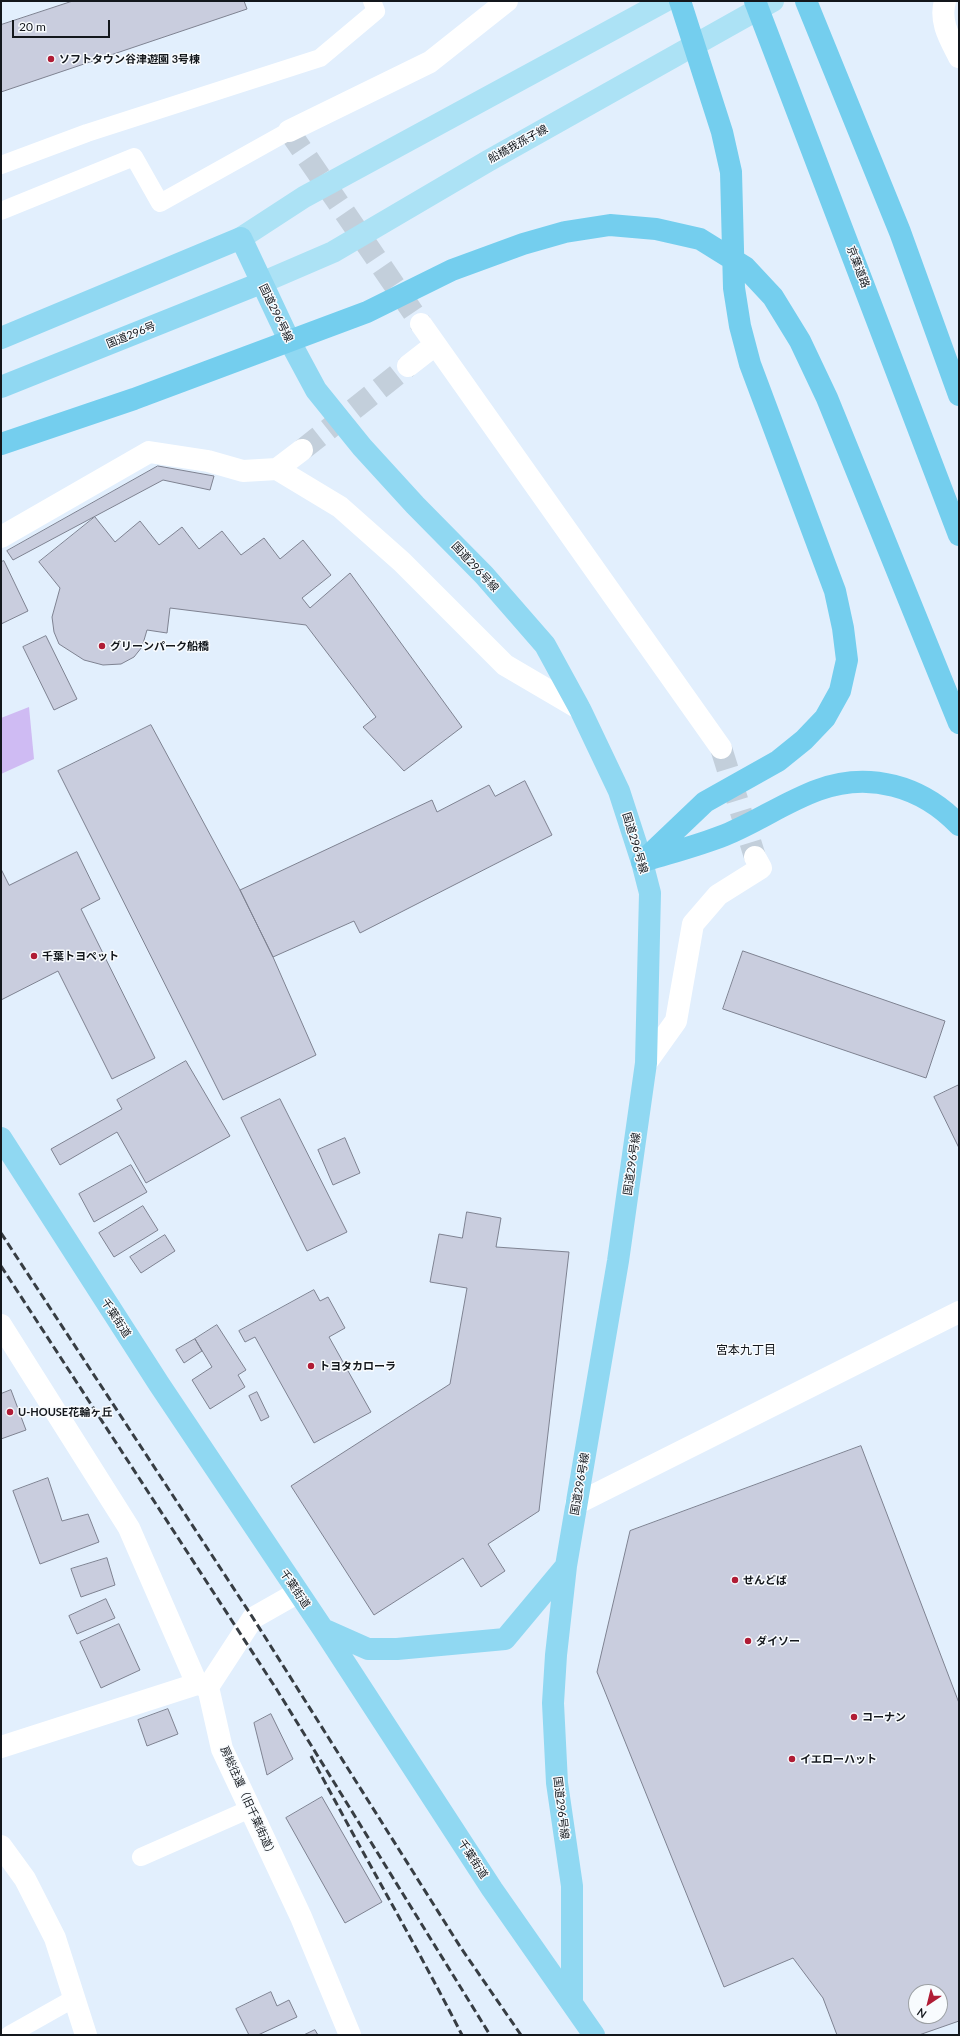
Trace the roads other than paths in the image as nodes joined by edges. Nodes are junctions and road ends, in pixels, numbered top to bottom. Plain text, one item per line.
1 (372, 1) edge
2 (507, 1) edge
3 (665, 1) edge
4 (680, 1) edge
5 (755, 1) edge
6 (773, 1) edge
7 (806, 1) edge
8 (822, 1) edge
9 (945, 1) edge
10 (959, 57) edge
11 (289, 131) joint
12 (1, 165) edge
13 (1, 211) edge
14 (900, 232) junction
15 (241, 238) junction
16 (261, 283) junction
17 (421, 324) tunnel mouth
18 (1, 338) edge
19 (435, 345) junction
20 (408, 366) tunnel mouth
21 (1, 387) edge
22 (959, 395) edge
23 (1, 444) edge
24 (302, 450) tunnel mouth
25 (277, 469) junction
26 (959, 534) edge
27 (1, 537) edge
28 (580, 709) junction
29 (959, 723) edge
30 (721, 748) tunnel mouth
31 (959, 824) edge
32 (755, 857) tunnel mouth
33 (642, 862) junction
34 (646, 1063) junction
35 (1, 1138) edge
36 (959, 1312) edge
37 (1, 1325) edge
38 (576, 1504) junction
39 (566, 1566) junction
40 (297, 1593) junction
41 (322, 1629) junction
42 (203, 1685) junction
43 (1, 1747) edge
44 (250, 1809) junction
45 (1, 1846) edge
46 (141, 1857) dead end
47 (73, 1999) junction
48 (572, 2001) junction
49 (9, 2035) edge
50 (86, 2035) edge
51 (350, 2035) edge
52 (594, 2035) edge

1 - 12 lane
2 - 11 street
3 - 15 main road
4 - 33 highway
5 - 26 highway, 京葉道路
6 - 16 main road, 船橋我孫子線
7 - 14 highway
8 - 14 highway
9 - 10 street
11 - 13 lane
14 - 22 highway
15 - 16 highway, 国道296号線
15 - 18 highway
16 - 21 highway, 国道296号
16 - 28 highway, 国道296号線
17 - 19 street
19 - 20 street
19 - 30 street
23 - 29 highway
24 - 25 street
25 - 27 street
25 - 28 street
28 - 33 highway, 国道296号線
31 - 33 highway
32 - 34 street
33 - 34 highway, 国道296号線
34 - 38 highway, 国道296号線
35 - 40 highway, 千葉街道
36 - 38 street
37 - 42 street, 房総往還（旧千葉街道）
38 - 39 highway, 国道296号線
39 - 41 highway
39 - 48 highway, 国道296号線
40 - 41 highway, 千葉街道
40 - 42 street
41 - 48 highway, 千葉街道
42 - 43 street
42 - 44 street, 房総往還（旧千葉街道）
44 - 46 lane
44 - 51 street, 房総往還（旧千葉街道）
45 - 47 street
47 - 49 lane
47 - 50 street
48 - 52 highway, 千葉街道

